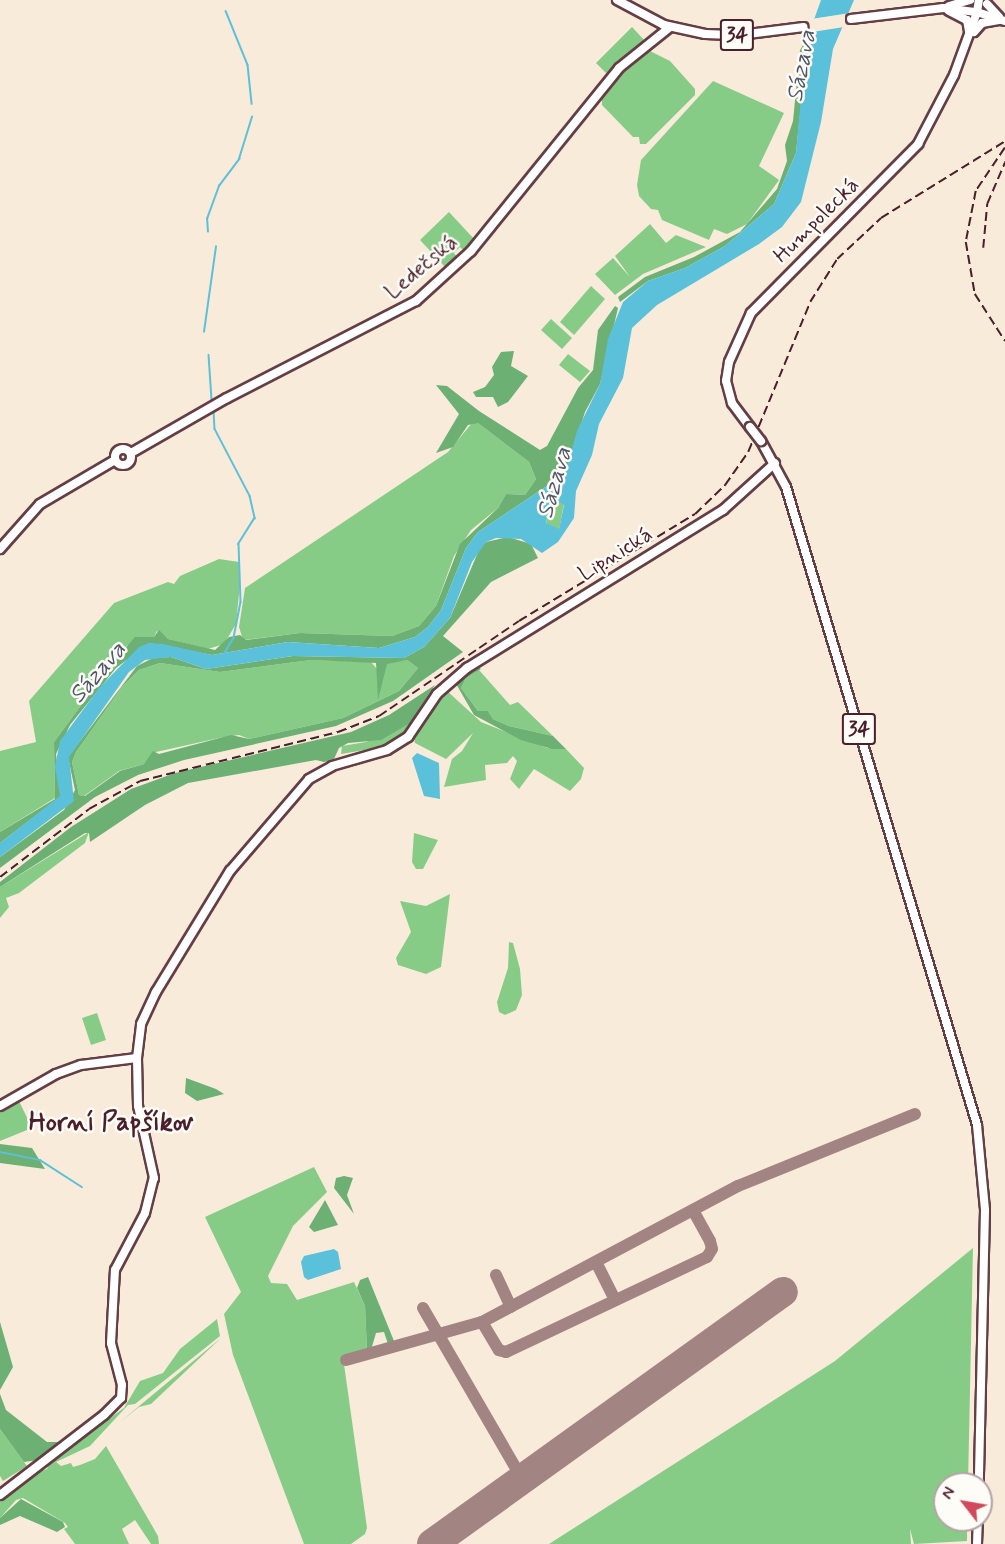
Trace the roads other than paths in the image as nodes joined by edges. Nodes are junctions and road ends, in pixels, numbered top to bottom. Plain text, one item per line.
1 (617, 0) edge
2 (979, 1) edge
3 (946, 9) junction
4 (977, 12) junction
5 (851, 19) dead end
6 (1004, 20) edge
7 (670, 27) junction
8 (804, 27) dead end
9 (967, 44) junction
10 (775, 463) junction
11 (0, 549) edge
12 (137, 1058) junction
13 (0, 1106) edge
14 (979, 1472) edge
15 (0, 1496) edge

1 - 7 main road, 34
2 - 3 main road
2 - 4 street
2 - 6 main road
3 - 4 main road
3 - 5 main road
3 - 9 main road, Humpolecká / 34
4 - 6 main road
4 - 9 main road, Humpolecká / 34
6 - 9 main road, Humpolecká
7 - 8 main road, 34
7 - 11 street, Ledečská
9 - 10 main road, Humpolecká / 34, bridge
10 - 12 street, Lipnická
10 - 14 main road, 34
12 - 13 street
12 - 15 street

